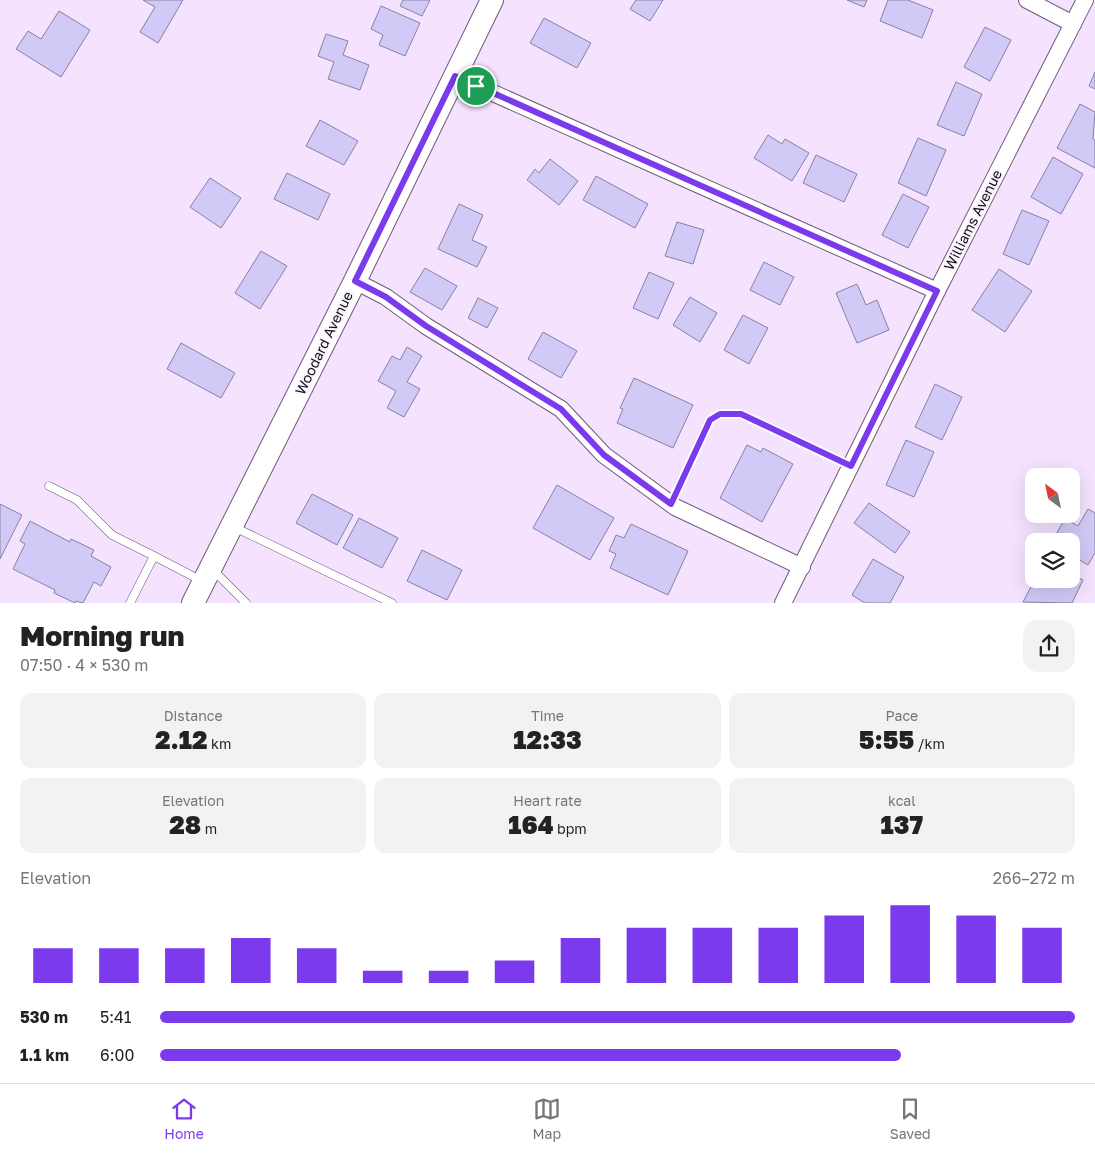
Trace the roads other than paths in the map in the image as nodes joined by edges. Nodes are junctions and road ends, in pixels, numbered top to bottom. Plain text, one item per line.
1 (492, 0) edge
2 (1027, 0) edge
3 (1085, 0) edge
4 (1073, 24) junction
5 (455, 76) junction
6 (355, 281) junction
7 (937, 291) junction
8 (851, 466) junction
9 (48, 486) dead end
10 (671, 504) junction
11 (232, 526) junction
12 (154, 556) junction
13 (802, 567) junction
14 (208, 575) junction
15 (130, 603) edge
16 (193, 603) edge
17 (246, 603) edge
18 (392, 603) edge
19 (783, 603) edge

1 - 5 street, Woodard Avenue
2 - 4 street
3 - 4 street, Williams Avenue
4 - 7 street, Williams Avenue
5 - 6 street, Woodard Avenue
5 - 7 street
6 - 10 street
6 - 11 street, Woodard Avenue
7 - 8 street, Williams Avenue
8 - 10 lane
8 - 13 street, Williams Avenue
9 - 12 lane
10 - 13 street
11 - 14 street, Woodard Avenue
11 - 18 lane
12 - 14 lane
12 - 15 lane
13 - 19 street, Williams Avenue
14 - 16 street, Woodard Avenue
14 - 17 lane

